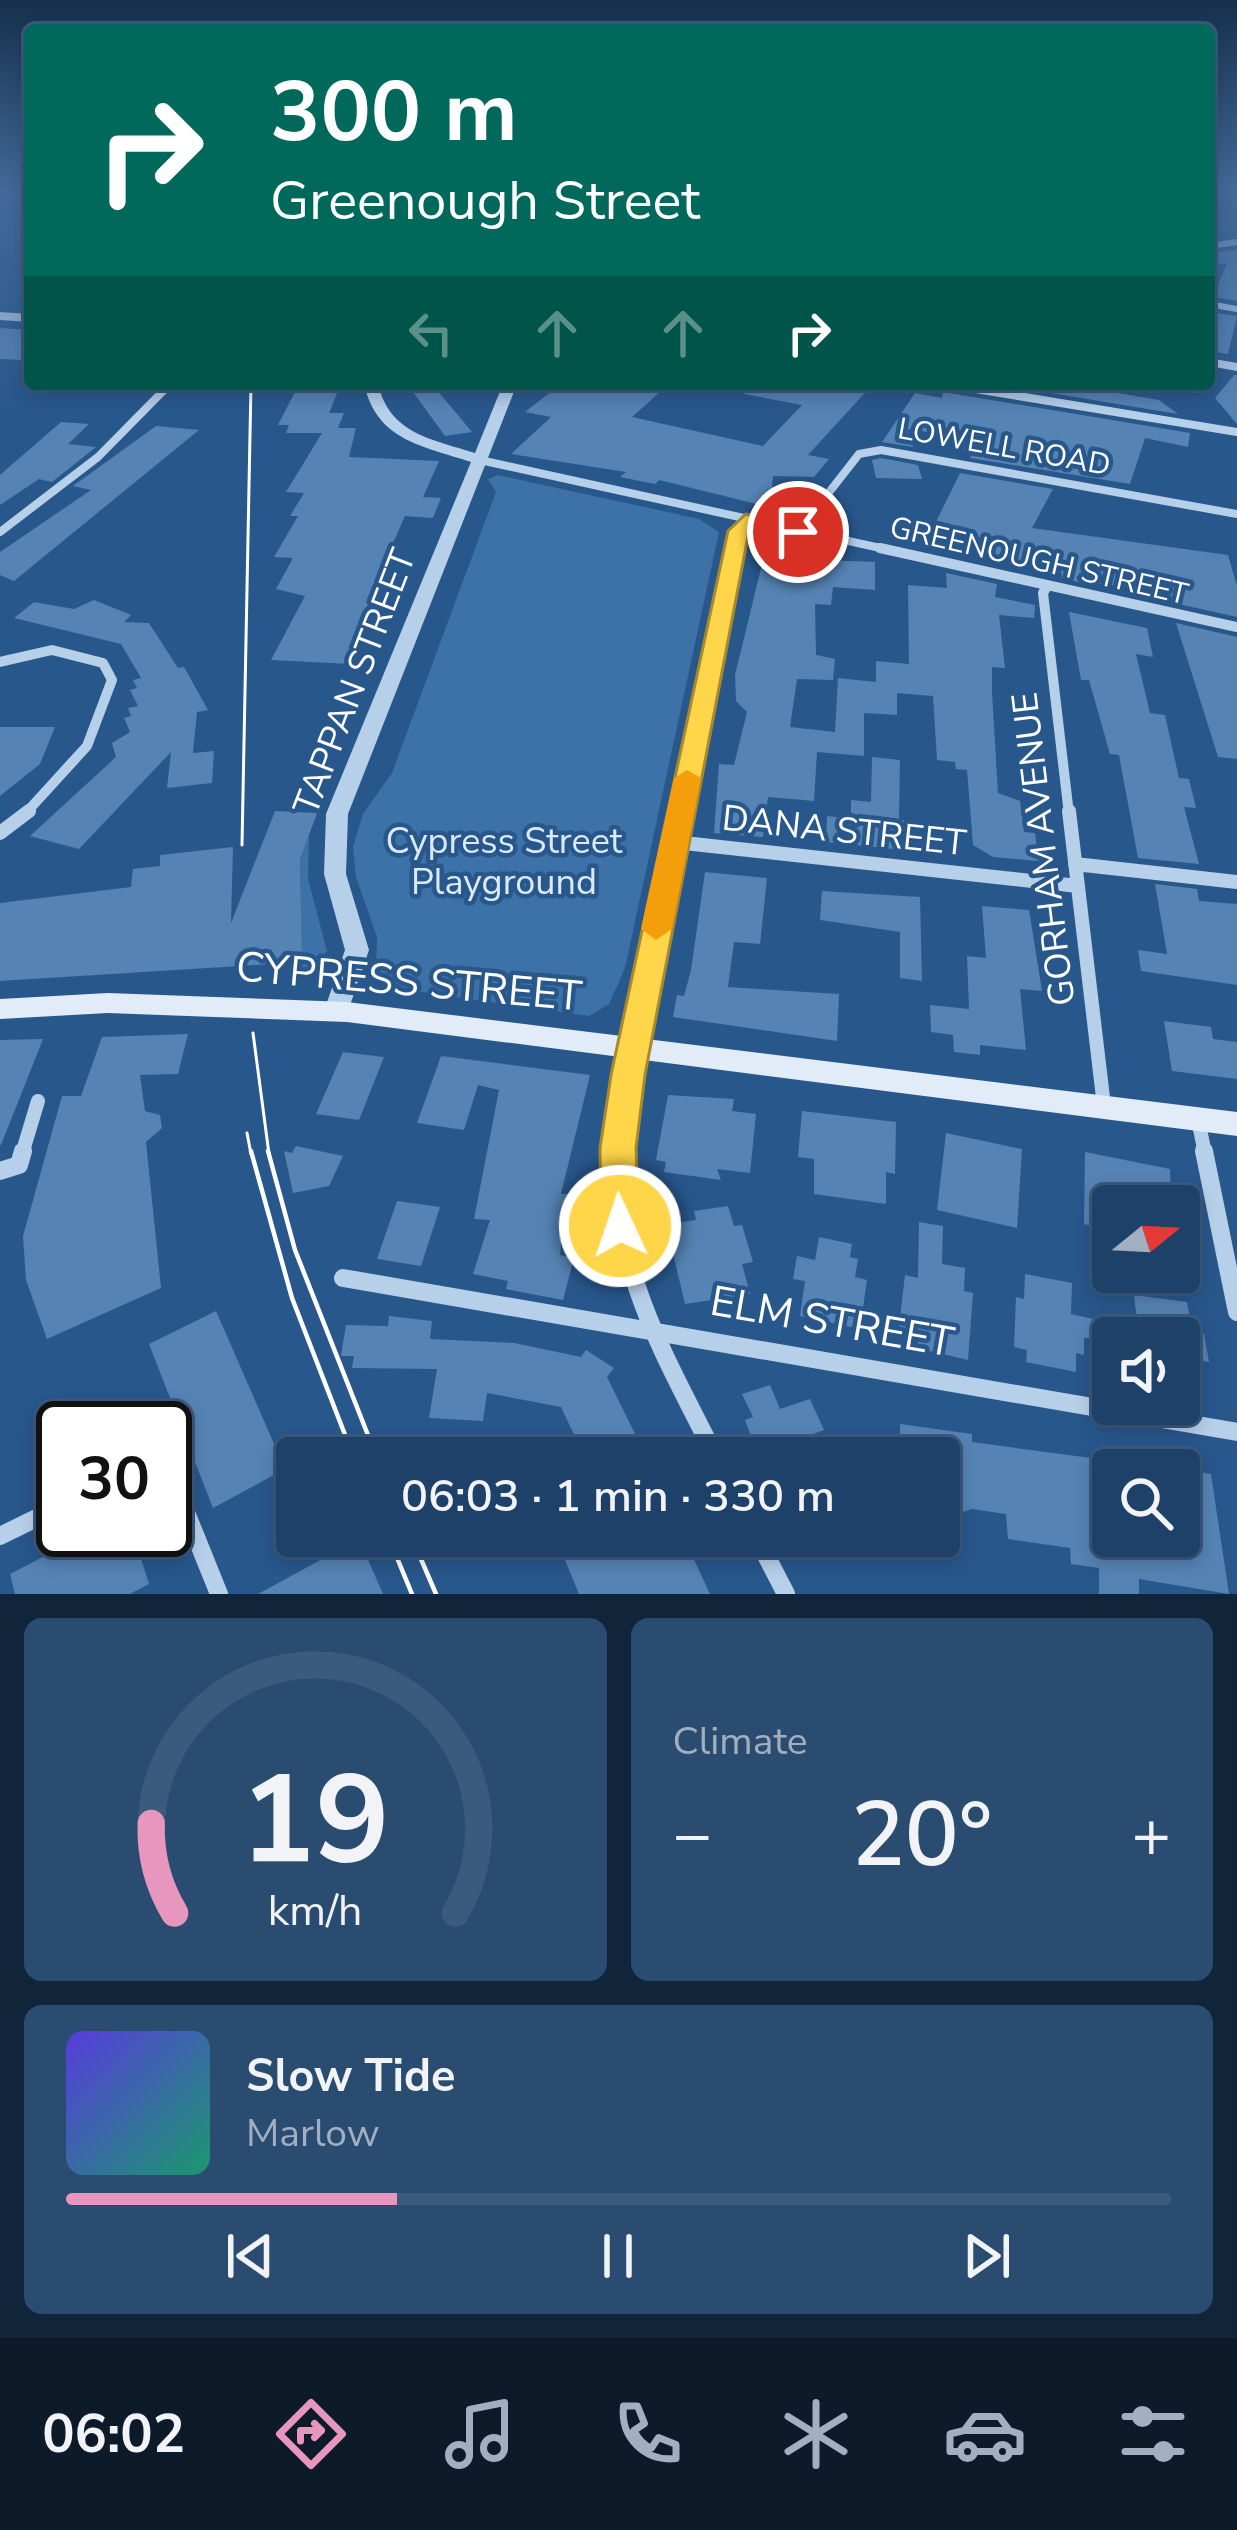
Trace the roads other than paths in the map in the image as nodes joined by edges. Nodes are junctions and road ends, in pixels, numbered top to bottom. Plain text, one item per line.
1 (164, 390) edge
2 (372, 390) edge
3 (508, 390) edge
4 (979, 390) edge
5 (1237, 436) edge
6 (480, 460) junction
7 (1237, 514) edge
8 (746, 520) junction
9 (0, 532) edge
10 (798, 532) junction
11 (1047, 586) junction
12 (1237, 627) edge
13 (0, 662) edge
14 (0, 833) edge
15 (675, 842) junction
16 (1075, 864) junction
17 (1237, 882) edge
18 (1078, 886) junction
19 (0, 1010) edge
20 (336, 1011) junction
21 (633, 1046) junction
22 (38, 1101) dead end
23 (1104, 1106) junction
24 (1198, 1119) junction
25 (1237, 1124) edge
26 (0, 1171) edge
27 (343, 1278) dead end
28 (1237, 1312) edge
29 (649, 1328) junction
30 (1237, 1432) edge
31 (705, 1437) edge
32 (36, 1518) edge
33 (192, 1527) edge
34 (0, 1536) edge
35 (767, 1557) edge
36 (219, 1594) edge
37 (786, 1594) edge

1 - 9 street
2 - 6 street
3 - 6 street, TAPPAN STREET
4 - 5 street
6 - 8 street, GREENOUGH STREET
6 - 20 street, TAPPAN STREET
7 - 10 street, LOWELL ROAD
8 - 10 street, GREENOUGH STREET
8 - 15 street
10 - 11 street, GREENOUGH STREET
11 - 12 street, GREENOUGH STREET
11 - 16 street, GORHAM AVENUE
13 - 14 street
15 - 18 street, DANA STREET
15 - 21 street
16 - 17 street
16 - 18 street, GORHAM AVENUE
18 - 23 street, GORHAM AVENUE
19 - 20 main road, CYPRESS STREET
20 - 21 main road, CYPRESS STREET
21 - 23 main road, CYPRESS STREET
21 - 29 street
22 - 26 street
23 - 24 main road, CYPRESS STREET
24 - 25 main road, CYPRESS STREET
24 - 28 street
27 - 29 street, ELM STREET
29 - 30 street, ELM STREET
29 - 31 street
32 - 34 street
33 - 36 street
35 - 37 street

